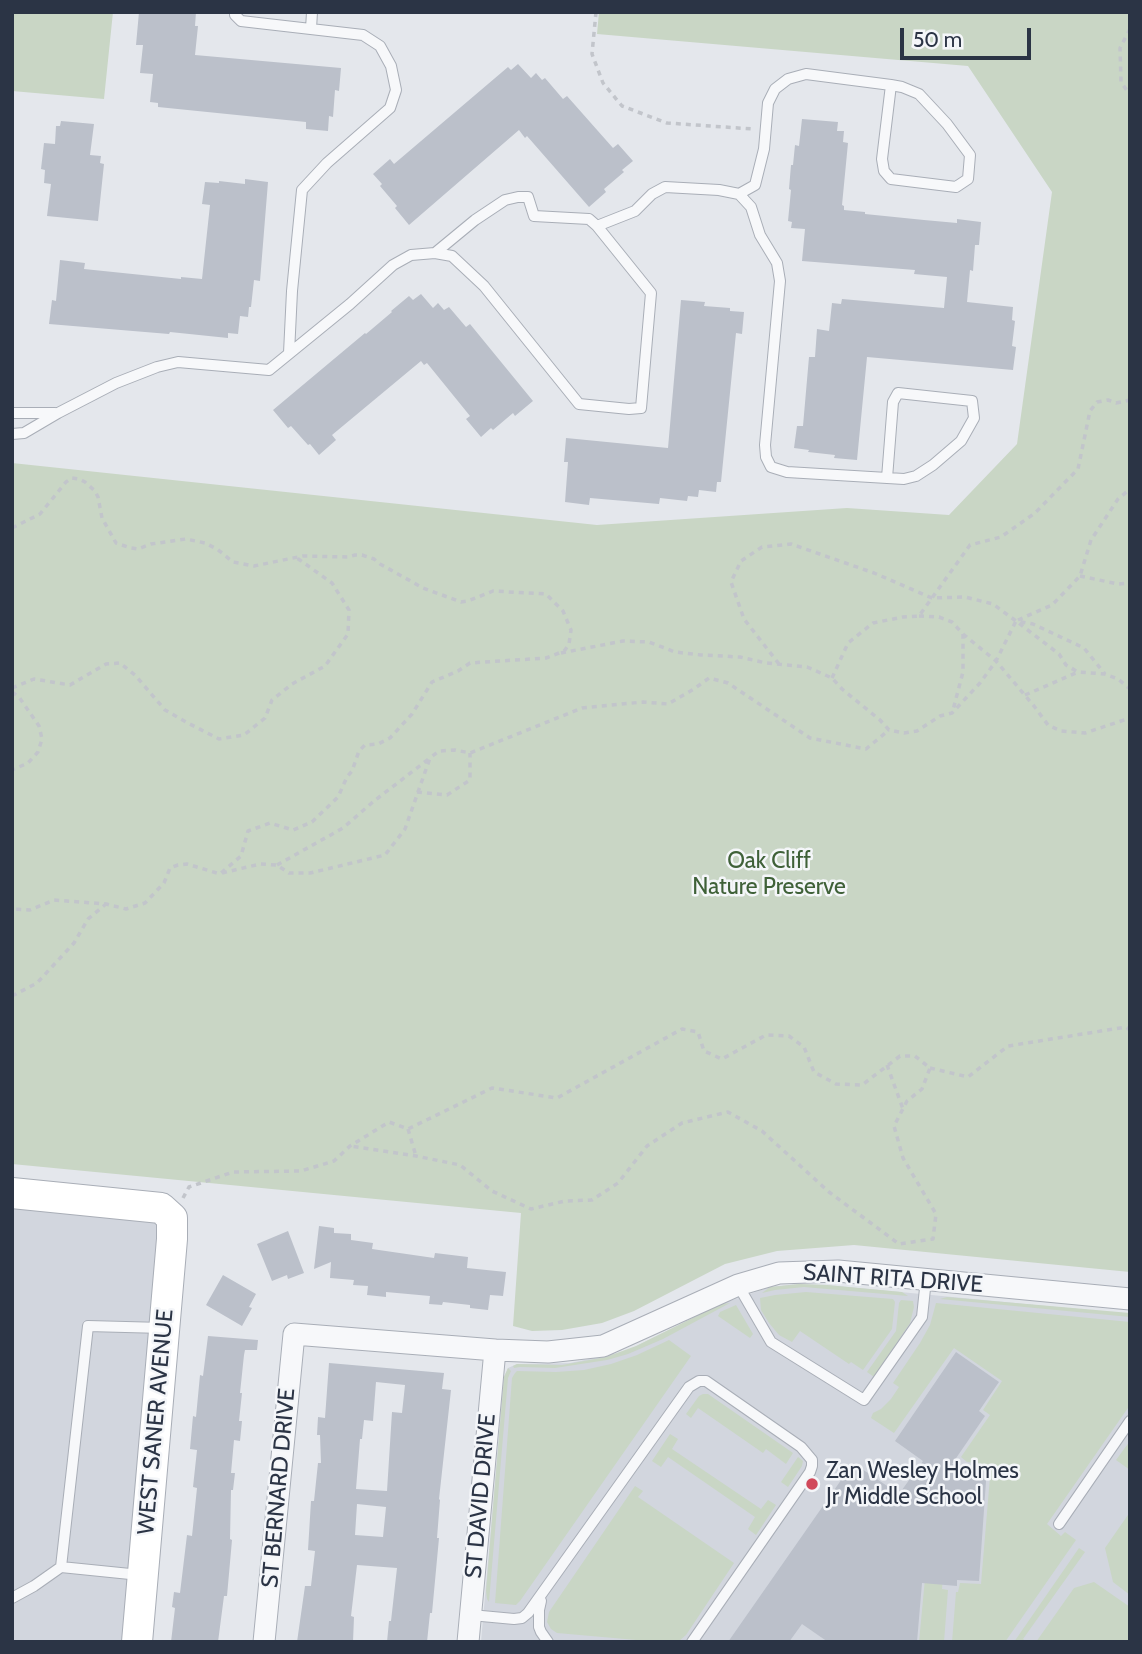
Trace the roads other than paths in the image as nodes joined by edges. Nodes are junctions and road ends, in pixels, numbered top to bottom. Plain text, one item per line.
1 (235, 12) edge
2 (312, 12) edge
3 (311, 29) junction
4 (891, 85) junction
5 (739, 194) junction
6 (597, 226) junction
7 (435, 253) junction
8 (289, 353) junction
9 (12, 412) edge
10 (58, 413) junction
11 (12, 434) edge
12 (887, 478) junction
13 (12, 1193) edge
14 (926, 1279) junction
15 (738, 1285) junction
16 (1130, 1299) edge
17 (164, 1328) junction
18 (294, 1334) joint
19 (495, 1350) junction
20 (1130, 1422) edge
21 (1059, 1524) dead end
22 (61, 1567) junction
23 (142, 1576) junction
24 (545, 1592) junction
25 (12, 1598) edge
26 (471, 1615) junction
27 (137, 1642) edge
28 (264, 1642) edge
29 (468, 1642) edge
30 (475, 1642) edge
31 (548, 1642) edge
32 (692, 1642) edge

1 - 3 lane
2 - 3 lane
3 - 8 lane
4 - 4 lane
4 - 5 lane
5 - 6 lane
5 - 12 lane
6 - 7 lane
6 - 7 lane
7 - 8 lane
8 - 10 lane
9 - 10 lane
10 - 11 lane
12 - 12 lane
13 - 17 street, WEST SANER AVENUE
14 - 15 street, SAINT RITA DRIVE
14 - 15 lane
14 - 16 street, SAINT RITA DRIVE
15 - 19 street, SAINT RITA DRIVE
17 - 22 lane
17 - 23 street, WEST SANER AVENUE
18 - 19 street, SAINT RITA DRIVE
18 - 28 street, ST BERNARD DRIVE
19 - 26 street, ST DAVID DRIVE
20 - 21 lane
22 - 23 lane
22 - 25 lane
23 - 27 street, WEST SANER AVENUE
24 - 26 lane
24 - 31 lane
24 - 32 lane
26 - 29 street, ST DAVID DRIVE
29 - 30 lane

